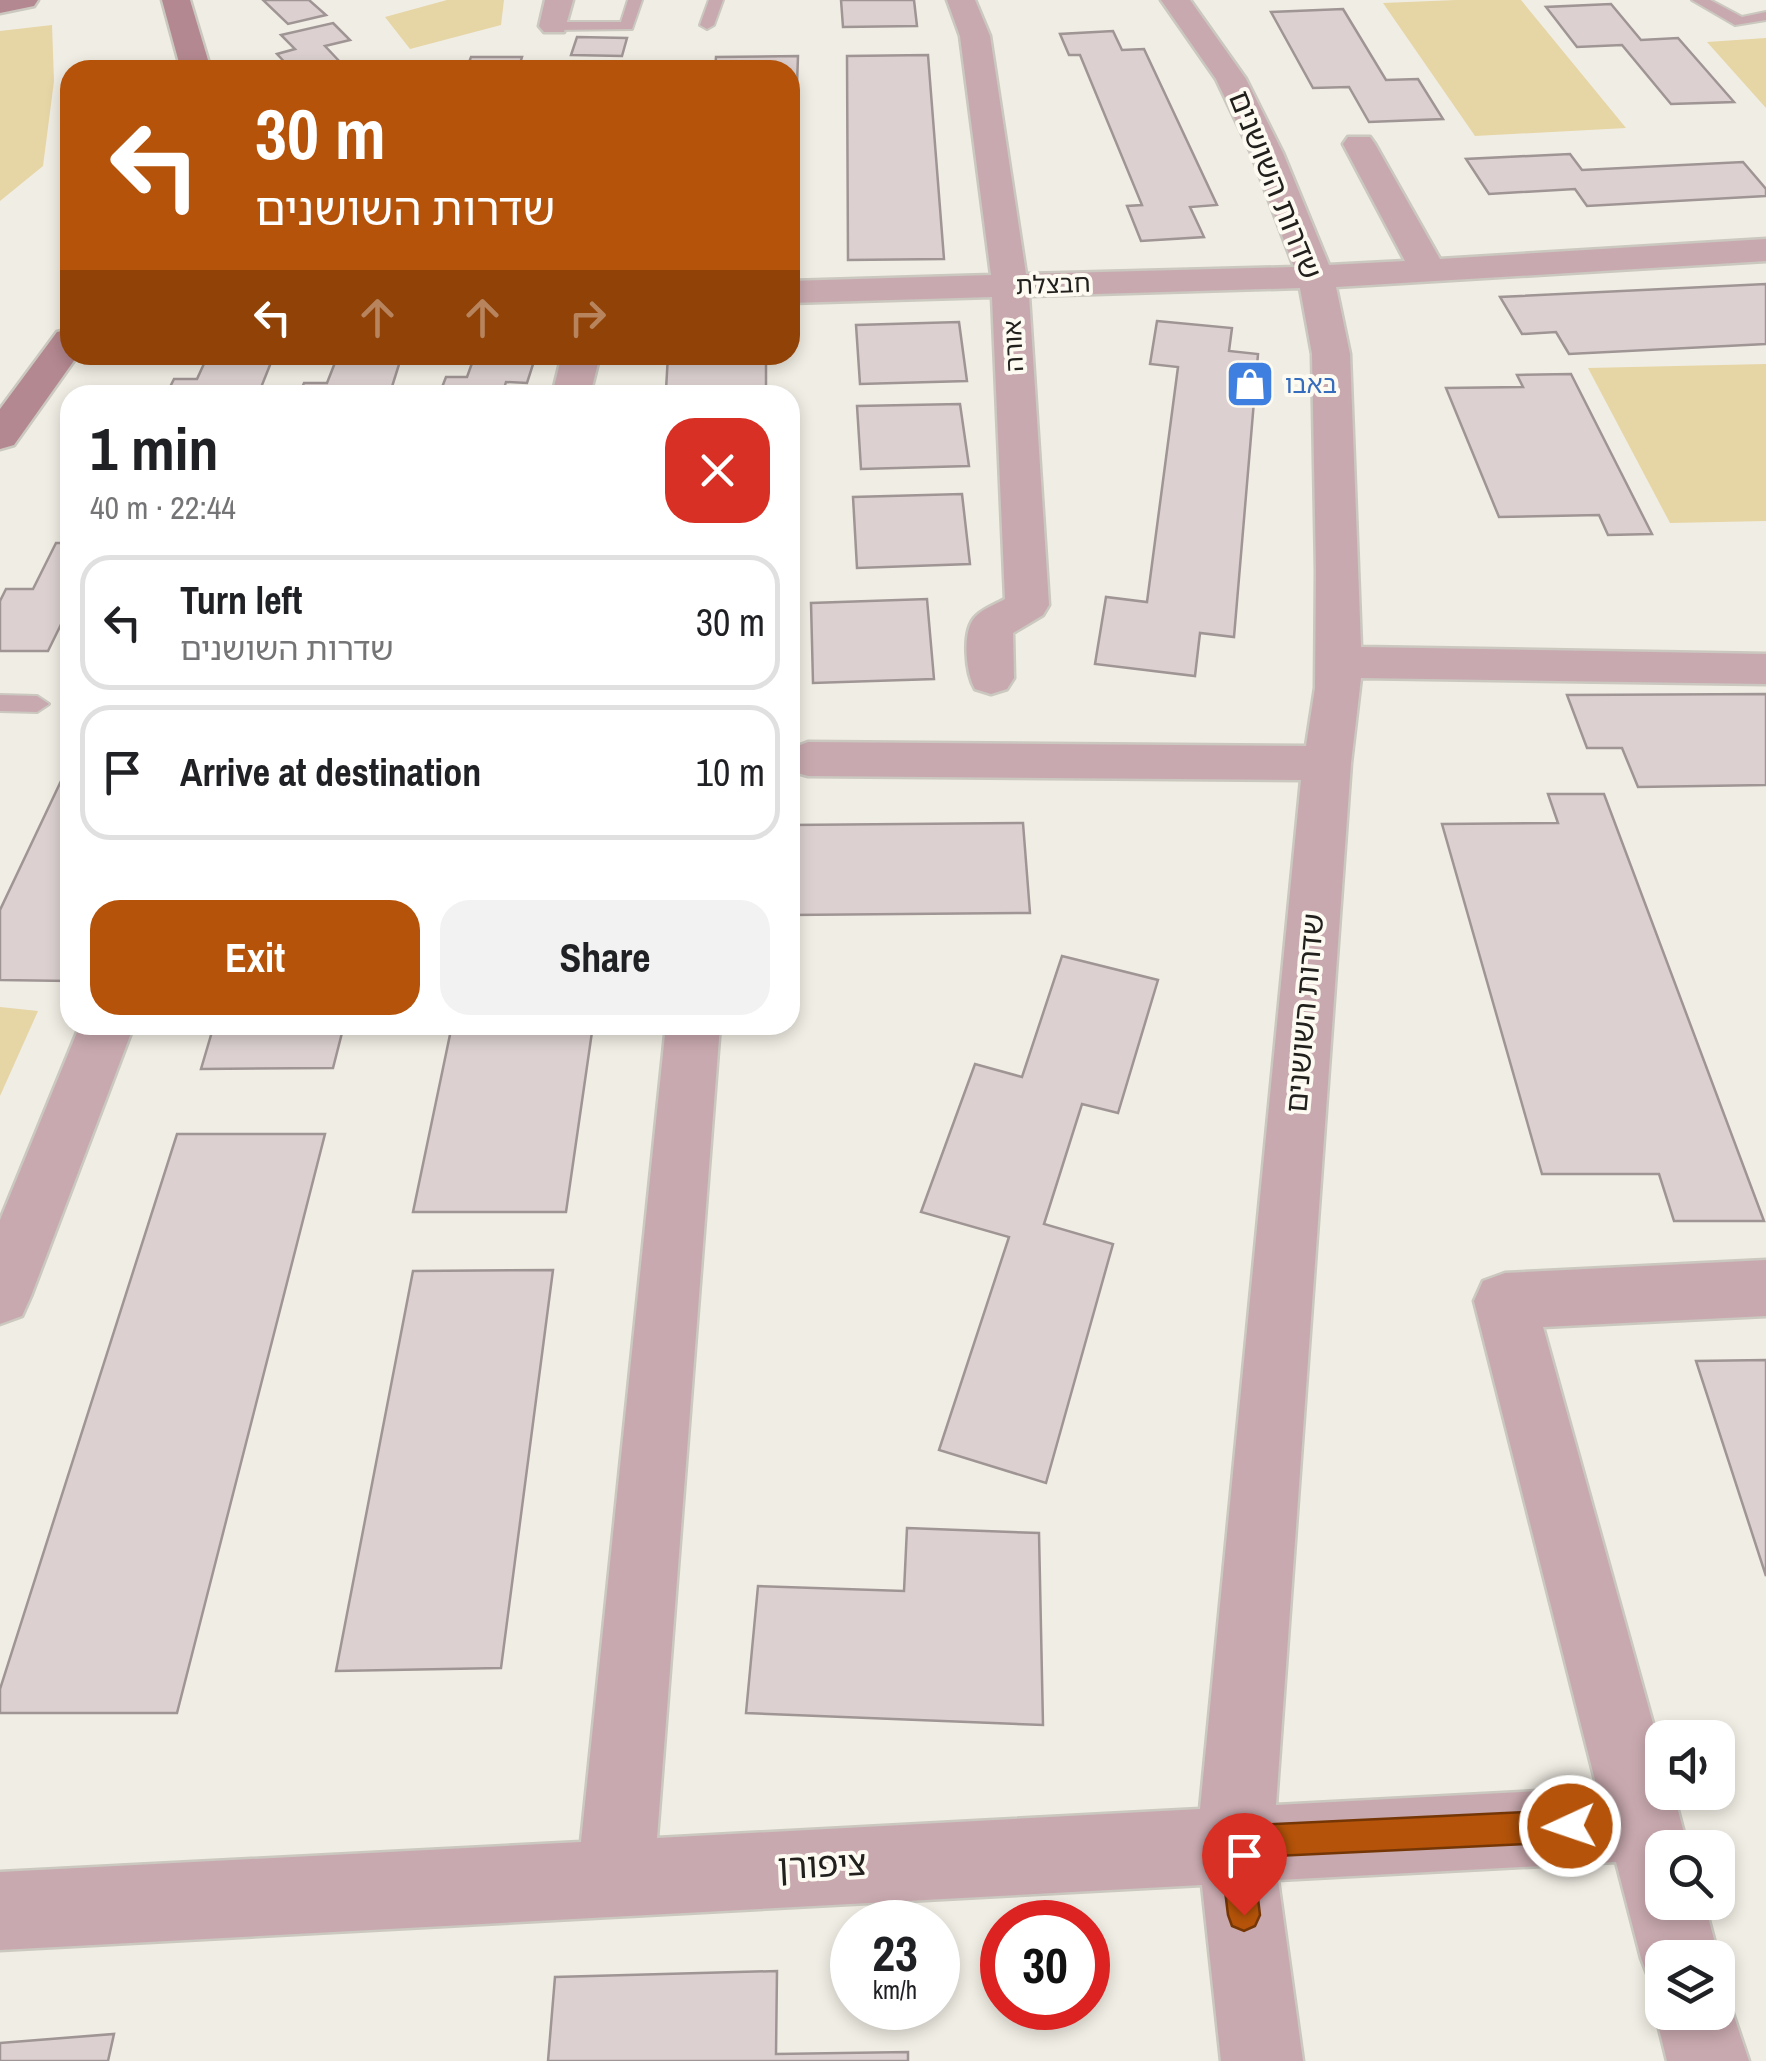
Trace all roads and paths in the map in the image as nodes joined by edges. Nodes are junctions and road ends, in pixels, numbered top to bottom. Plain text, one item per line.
1 (24, 0) edge
2 (176, 0) edge
3 (634, 0) edge
4 (716, 0) edge
5 (961, 0) edge
6 (1175, 0) edge
7 (1699, 0) edge
8 (0, 4) edge
9 (557, 13) edge
10 (1766, 16) edge
11 (707, 25) dead end
12 (193, 60) edge
13 (1359, 144) dead end
14 (1766, 250) edge
15 (1428, 270) junction
16 (1316, 277) junction
17 (1010, 286) junction
18 (800, 292) edge
19 (60, 354) edge
20 (0, 437) edge
21 (1338, 662) junction
22 (1766, 669) edge
23 (991, 678) dead end
24 (0, 703) edge
25 (37, 704) dead end
26 (808, 760) dead end
27 (1327, 763) junction
28 (103, 1035) edge
29 (693, 1035) edge
30 (1766, 1288) edge
31 (0, 1296) edge
32 (1644, 1822) junction
33 (1646, 1830) edge
34 (1235, 1842) junction
35 (616, 1877) junction
36 (0, 1911) edge
37 (1700, 2030) edge
38 (1262, 2061) edge
39 (1708, 2061) edge

1 - 8 street
2 - 12 street
3 - 9 lane
4 - 11 lane
5 - 17 street, אורה
6 - 16 street, שדרות השושנים
7 - 10 lane
13 - 15 street
14 - 15 street, חבצלת
15 - 16 street, חבצלת
16 - 17 street, חבצלת
16 - 21 street, שדרות השושנים
17 - 18 street, חבצלת
17 - 23 street, אורה
19 - 20 street
21 - 22 street
21 - 27 street, שדרות השושנים
24 - 25 lane
26 - 27 street
27 - 34 street, שדרות השושנים
28 - 31 street
29 - 35 street
30 - 32 street
32 - 33 street
32 - 34 street, ציפורן
34 - 35 street, ציפורן
34 - 38 street, שדרות השושנים
35 - 36 street, ציפורן
37 - 39 street

